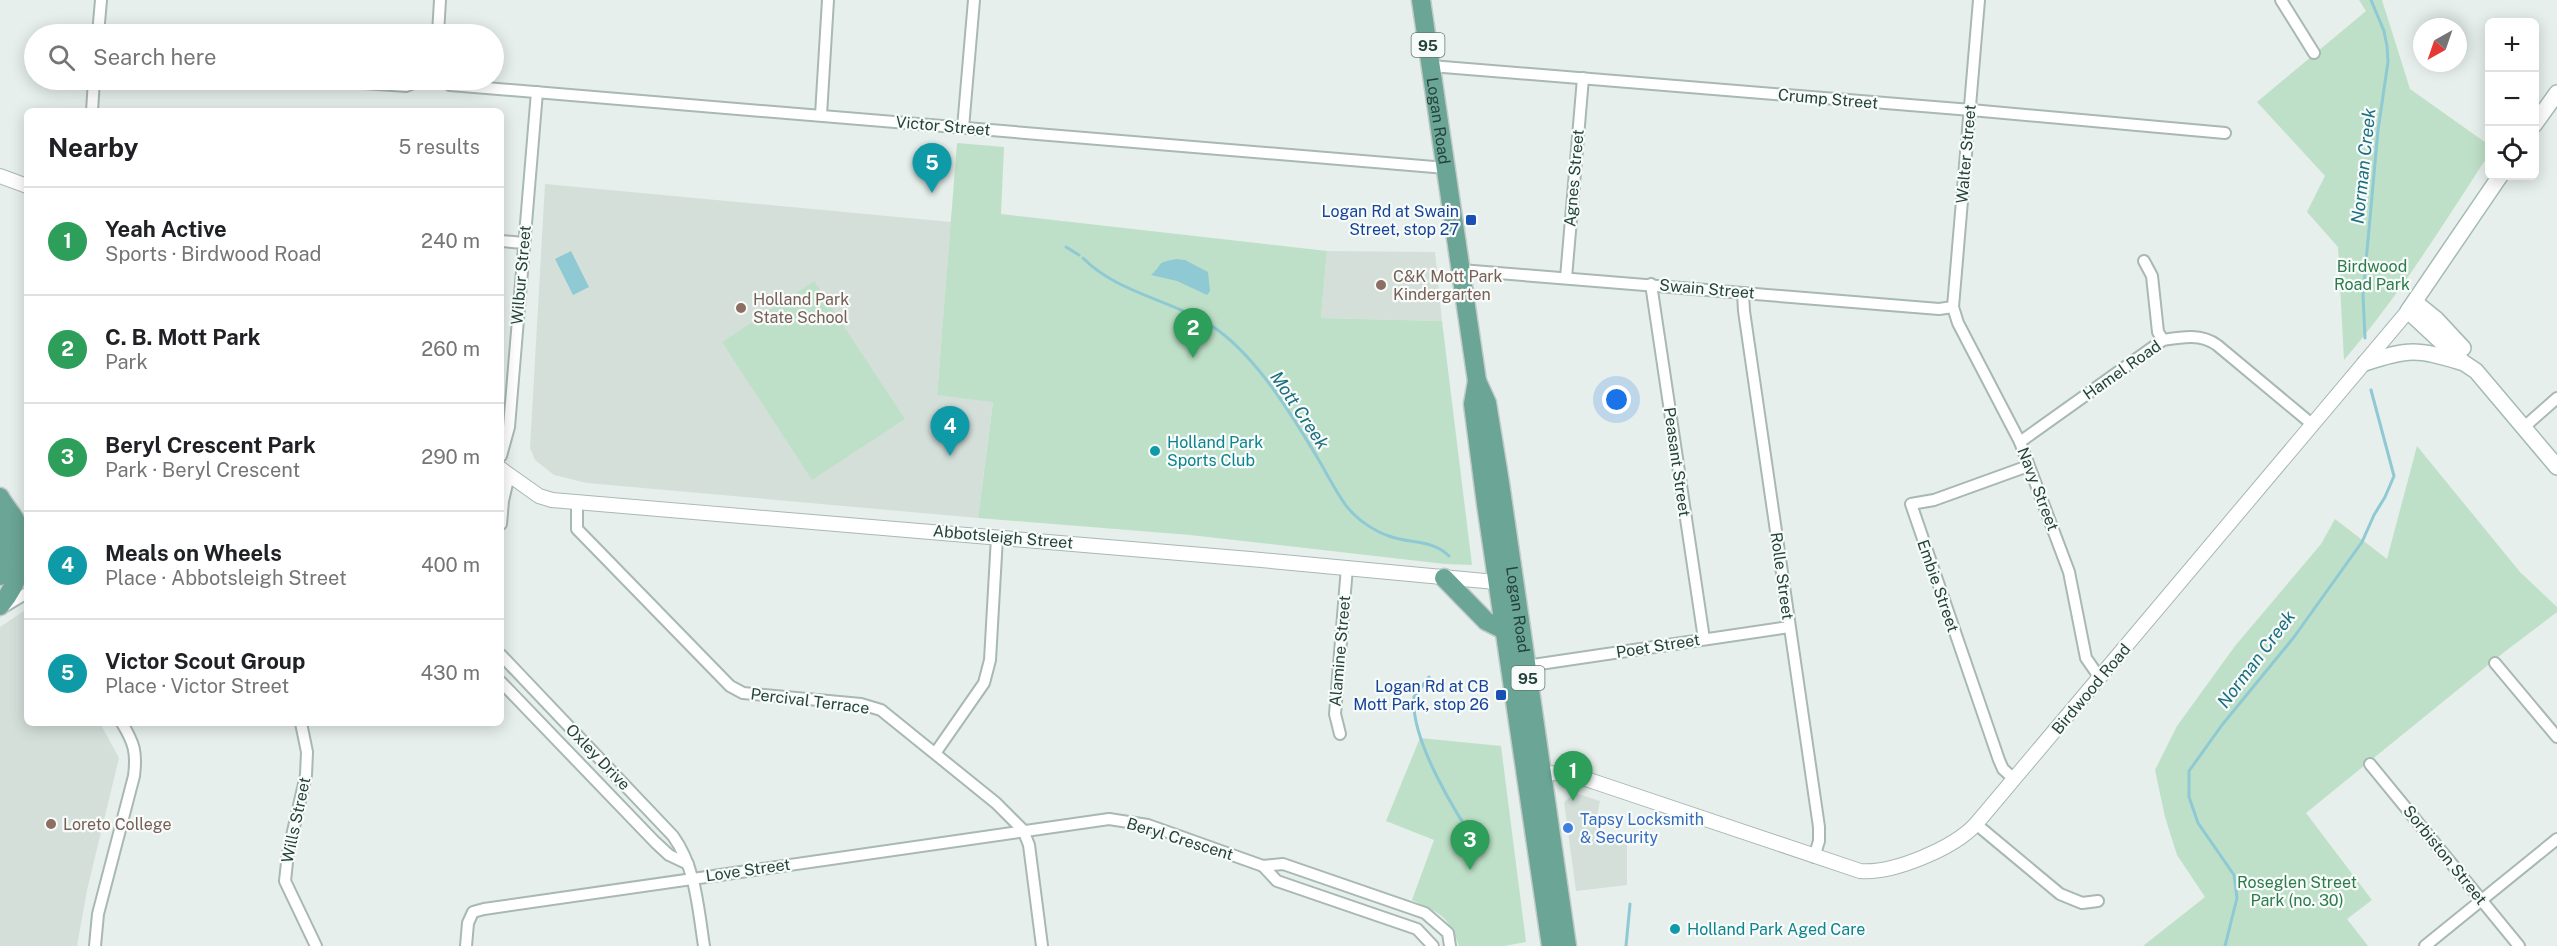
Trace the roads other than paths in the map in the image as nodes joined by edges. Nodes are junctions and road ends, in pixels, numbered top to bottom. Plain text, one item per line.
1 (102, 0) edge
2 (440, 0) edge
3 (828, 0) edge
4 (974, 0) edge
5 (1421, 0) edge
6 (1979, 0) edge
7 (2281, 0) edge
8 (99, 24) edge
9 (439, 24) edge
10 (2314, 53) dead end
11 (1431, 66) junction
12 (1582, 78) junction
13 (504, 89) edge
14 (93, 90) edge
15 (537, 92) junction
16 (2557, 93) edge
17 (92, 108) edge
18 (1971, 110) junction
19 (821, 116) junction
20 (2539, 119) edge
21 (963, 128) junction
22 (2225, 133) dead end
23 (1446, 168) junction
24 (0, 177) edge
25 (2497, 180) edge
26 (24, 185) edge
27 (504, 241) edge
28 (524, 243) junction
29 (2144, 261) dead end
30 (1461, 270) junction
31 (2436, 272) junction
32 (1566, 278) junction
33 (1652, 284) junction
34 (1743, 293) junction
35 (1953, 307) junction
36 (2412, 307) junction
37 (2436, 319) junction
38 (2163, 340) junction
39 (2384, 349) junction
40 (2365, 363) joint
41 (2470, 367) junction
42 (2557, 398) edge
43 (2313, 425) junction
44 (2523, 428) junction
45 (2020, 442) junction
46 (504, 445) edge
47 (2028, 466) junction
48 (2557, 467) edge
49 (505, 472) edge
50 (1, 499) edge
51 (577, 501) junction
52 (997, 537) junction
53 (1347, 567) junction
54 (23, 571) edge
55 (0, 576) edge
56 (1444, 578) junction
57 (0, 581) edge
58 (1505, 583) junction
59 (24, 595) edge
60 (0, 607) edge
61 (1789, 627) junction
62 (1504, 630) junction
63 (1704, 639) junction
64 (504, 658) edge
65 (2495, 663) dead end
66 (1526, 666) junction
67 (2100, 678) junction
68 (504, 685) edge
69 (124, 726) edge
70 (302, 726) edge
71 (1340, 734) dead end
72 (2557, 737) edge
73 (936, 752) junction
74 (2370, 764) dead end
75 (1533, 774) junction
76 (2014, 779) junction
77 (1976, 824) junction
78 (1023, 830) junction
79 (2557, 839) edge
80 (1814, 857) junction
81 (688, 864) junction
82 (1263, 866) junction
83 (693, 878) junction
84 (2482, 900) junction
85 (2098, 901) dead end
86 (95, 946) edge
87 (316, 946) edge
88 (466, 946) edge
89 (704, 946) edge
90 (1042, 946) edge
91 (1433, 946) edge
92 (1450, 946) edge
93 (1551, 946) edge
94 (1567, 946) edge
95 (2425, 946) edge
96 (2519, 946) edge

1 - 8 street
2 - 9 street
3 - 19 street
4 - 21 street
5 - 11 main road, Logan Road / 95
6 - 18 street, Walter Street
7 - 10 street
11 - 12 street, Crump Street
11 - 23 main road, Logan Road / 95
12 - 18 street, Crump Street
12 - 32 street, Agnes Street
13 - 15 street, Victor Street
14 - 17 street
15 - 19 street, Victor Street
15 - 28 street, Wilbur Street
16 - 20 main road
18 - 22 street, Crump Street
18 - 35 street, Walter Street
19 - 21 street, Victor Street
21 - 23 street, Victor Street
23 - 30 main road, Logan Road / 95
24 - 26 street
25 - 31 main road
27 - 28 street
28 - 46 street, Wilbur Street
29 - 38 street
30 - 32 street, Swain Street
30 - 58 main road, Logan Road / 95
31 - 36 main road
31 - 37 main road
32 - 33 street, Swain Street
33 - 34 street, Swain Street
33 - 63 street, Peasant Street
34 - 35 street, Swain Street
34 - 61 street, Rolle Street
35 - 45 street, Navy Street
36 - 37 main road
36 - 39 street
36 - 41 main road
37 - 41 main road
38 - 43 street, Hamel Road
38 - 45 street, Hamel Road
39 - 40 main road
39 - 41 main road
40 - 43 street, Birdwood Road
41 - 44 main road
42 - 44 street
43 - 67 street, Birdwood Road
44 - 48 main road
45 - 47 street, Navy Street
47 - 67 street, Navy Street
47 - 76 street, Embie Street
49 - 51 street, Abbotsleigh Street
50 - 54 main road
50 - 55 main road
51 - 52 street, Abbotsleigh Street
51 - 73 street, Percival Terrace
52 - 53 street, Abbotsleigh Street
52 - 73 street
53 - 56 street, Abbotsleigh Street
53 - 71 street, Alamine Street
54 - 57 street
54 - 60 main road
56 - 58 street, Abbotsleigh Street
56 - 62 main road
58 - 62 main road, Logan Road / 95
58 - 66 main road, Logan Road / 95
59 - 60 street
61 - 63 street, Poet Street
61 - 80 street, Rolle Street
62 - 75 main road, Logan Road / 95
63 - 66 street, Poet Street
64 - 81 street, Oxley Drive
65 - 72 street
66 - 75 main road, Logan Road / 95
67 - 76 street, Birdwood Road
68 - 81 street, Oxley Drive
69 - 86 street
70 - 87 street, Wills Street
73 - 78 street, Percival Terrace
74 - 84 street, Sorbiston Street
75 - 80 street, Birdwood Road
75 - 93 main road, Logan Road / 95
75 - 94 main road, Logan Road / 95
76 - 77 street, Birdwood Road
77 - 80 street, Birdwood Road
77 - 85 street
78 - 82 street, Beryl Crescent
78 - 83 street, Love Street
78 - 90 street
79 - 84 street
81 - 83 street, Oxley Drive
82 - 91 street, Beryl Crescent
82 - 92 street, Beryl Crescent
83 - 88 street, Love Street
83 - 89 street, Oxley Drive
84 - 95 street
84 - 96 street, Sorbiston Street

